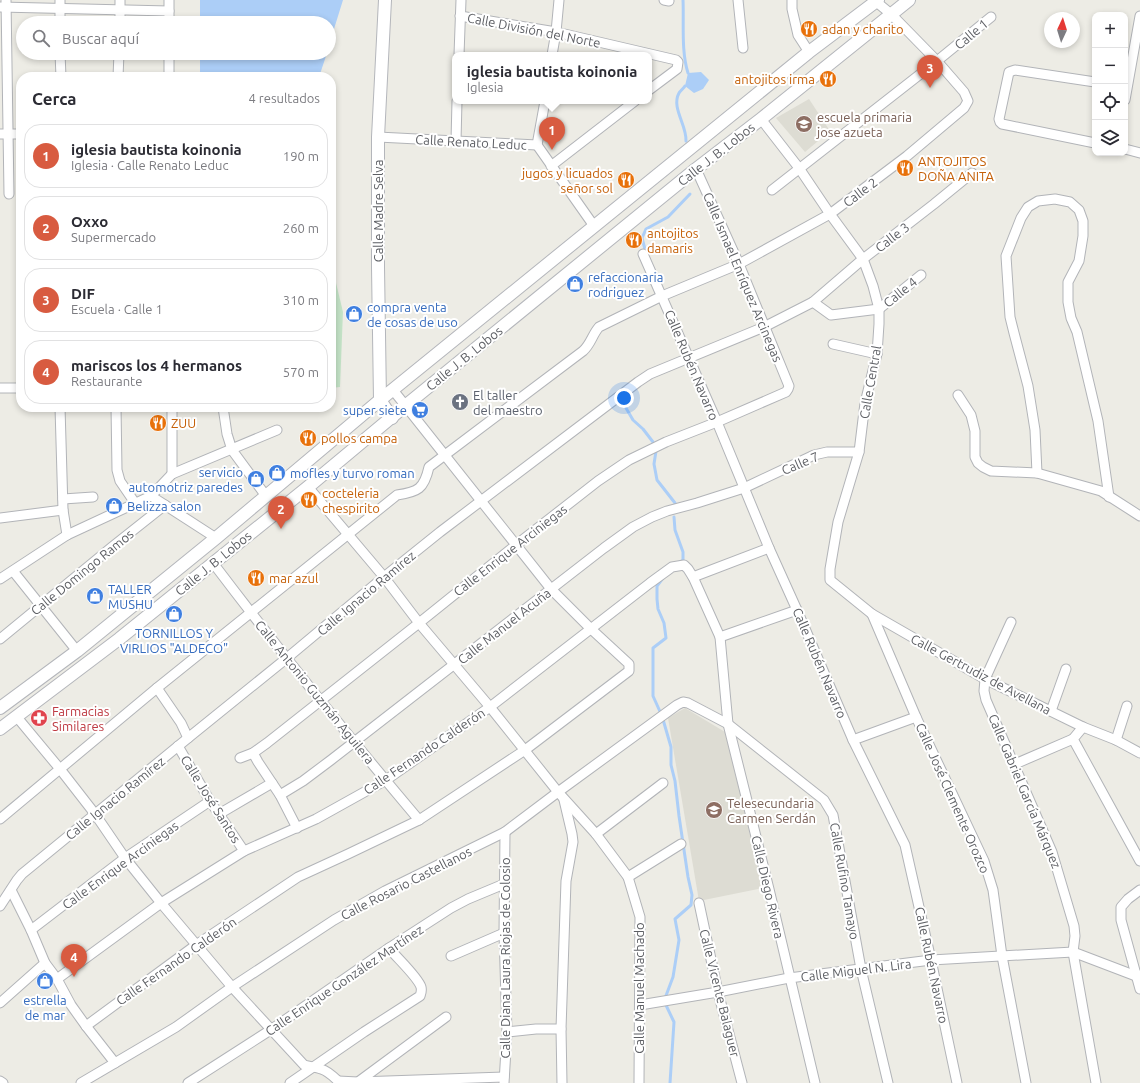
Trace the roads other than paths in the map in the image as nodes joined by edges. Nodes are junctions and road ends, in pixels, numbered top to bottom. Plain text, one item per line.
1 (120, 0) edge
2 (169, 0) edge
3 (385, 0) edge
4 (461, 0) edge
5 (559, 0) edge
6 (738, 0) edge
7 (792, 0) edge
8 (909, 0) edge
9 (876, 1) edge
10 (59, 4) edge
11 (4, 5) edge
12 (120, 10) junction
13 (169, 11) junction
14 (891, 14) junction
15 (60, 16) edge
16 (120, 16) edge
17 (169, 16) edge
18 (460, 16) junction
19 (1140, 16) edge
20 (991, 17) dead end
21 (556, 32) junction
22 (743, 48) dead end
23 (459, 52) edge
24 (553, 52) edge
25 (646, 52) edge
26 (809, 52) junction
27 (652, 53) edge
28 (60, 60) edge
29 (119, 60) edge
30 (169, 60) edge
31 (938, 61) junction
32 (61, 72) edge
33 (118, 72) edge
34 (170, 72) edge
35 (1092, 82) edge
36 (1127, 84) edge
37 (652, 88) edge
38 (457, 104) edge
39 (544, 104) edge
40 (631, 104) edge
41 (761, 119) junction
42 (4, 134) edge
43 (16, 134) edge
44 (378, 138) junction
45 (456, 141) junction
46 (1092, 142) edge
47 (537, 145) junction
48 (1128, 150) edge
49 (1140, 153) edge
50 (551, 166) junction
51 (799, 168) junction
52 (696, 170) junction
53 (972, 173) dead end
54 (772, 190) dead end
55 (9, 194) dead end
56 (830, 214) junction
57 (594, 226) junction
58 (643, 254) dead end
59 (863, 259) junction
60 (739, 264) junction
61 (921, 275) dead end
62 (662, 296) junction
63 (813, 302) junction
64 (879, 309) junction
65 (764, 327) junction
66 (833, 344) dead end
67 (877, 354) junction
68 (689, 358) junction
69 (789, 386) joint
70 (0, 388) edge
71 (16, 388) edge
72 (392, 390) junction
73 (958, 395) dead end
74 (380, 400) junction
75 (405, 406) junction
76 (60, 412) edge
77 (116, 412) edge
78 (172, 412) edge
79 (224, 412) edge
80 (392, 418) junction
81 (717, 422) junction
82 (277, 430) dead end
83 (232, 450) junction
84 (859, 452) junction
85 (445, 455) junction
86 (1037, 473) junction
87 (172, 474) junction
88 (308, 487) junction
89 (744, 488) junction
90 (151, 496) junction
91 (266, 496) junction
92 (1109, 496) junction
93 (93, 497) dead end
94 (63, 499) junction
95 (481, 501) junction
96 (135, 503) junction
97 (165, 505) junction
98 (63, 510) junction
99 (1140, 516) edge
100 (0, 518) edge
101 (67, 535) junction
102 (348, 535) junction
103 (216, 538) junction
104 (516, 545) junction
105 (769, 548) junction
106 (213, 563) junction
107 (13, 571) junction
108 (384, 577) junction
109 (694, 577) junction
110 (0, 578) edge
111 (830, 580) joint
112 (552, 589) junction
113 (40, 605) junction
114 (797, 610) junction
115 (251, 613) junction
116 (872, 614) junction
117 (1011, 622) dead end
118 (419, 624) junction
119 (590, 628) junction
120 (720, 637) junction
121 (0, 639) edge
122 (77, 651) junction
123 (287, 658) junction
124 (454, 664) junction
125 (1066, 669) dead end
126 (985, 679) junction
127 (158, 688) junction
128 (321, 701) junction
129 (1127, 706) dead end
130 (490, 707) junction
131 (0, 708) edge
132 (1051, 711) junction
133 (16, 716) junction
134 (916, 717) junction
135 (728, 724) junction
136 (1083, 727) junction
137 (0, 729) edge
138 (188, 738) junction
139 (1073, 739) junction
140 (853, 740) junction
141 (1116, 740) junction
142 (354, 742) junction
143 (178, 746) junction
144 (525, 750) junction
145 (253, 753) junction
146 (1140, 753) edge
147 (240, 758) dead end
148 (1015, 764) junction
149 (60, 769) junction
150 (386, 780) junction
151 (272, 783) junction
152 (663, 783) dead end
153 (280, 795) junction
154 (561, 795) junction
155 (210, 801) junction
156 (95, 814) junction
157 (219, 814) junction
158 (0, 819) edge
159 (419, 820) junction
160 (297, 828) junction
161 (504, 832) junction
162 (596, 834) junction
163 (681, 844) dead end
164 (244, 851) junction
165 (125, 858) junction
166 (1140, 861) edge
167 (628, 877) junction
168 (504, 884) junction
169 (11, 890) junction
170 (1140, 890) edge
171 (162, 903) junction
172 (699, 903) dead end
173 (0, 906) edge
174 (31, 930) junction
175 (504, 933) junction
176 (196, 945) junction
177 (389, 948) junction
178 (1073, 952) junction
179 (451, 956) dead end
180 (1002, 956) junction
181 (931, 960) junction
182 (45, 963) junction
183 (861, 969) junction
184 (1138, 975) edge
185 (789, 978) junction
186 (57, 979) junction
187 (232, 987) junction
188 (1140, 989) edge
189 (718, 992) junction
190 (0, 1003) edge
191 (640, 1005) junction
192 (446, 1017) dead end
193 (86, 1026) junction
194 (272, 1029) junction
195 (561, 1029) junction
196 (506, 1032) junction
197 (115, 1063) junction
198 (313, 1068) junction
199 (504, 1080) edge
200 (0, 1081) edge
201 (450, 1081) edge
202 (338, 1082) edge
203 (358, 1082) edge
204 (396, 1082) edge
205 (3, 1083) edge
206 (81, 1083) edge
207 (188, 1083) edge
208 (290, 1083) edge
209 (562, 1083) edge
210 (639, 1083) edge
211 (742, 1083) edge
212 (815, 1083) edge
213 (888, 1083) edge
214 (957, 1083) edge
215 (1026, 1083) edge
216 (1096, 1083) edge

1 - 12 street
2 - 13 street
3 - 44 main road, Calle Madre Selva
4 - 18 street
5 - 21 street
6 - 22 street
7 - 26 street
8 - 14 main road, Calle J. B. Lobos
9 - 14 street
9 - 26 main road, Calle J. B. Lobos
10 - 11 street
10 - 12 street
10 - 15 street
11 - 42 street
12 - 13 street
12 - 16 street
13 - 17 street
14 - 31 street
14 - 41 main road, Calle J. B. Lobos
18 - 21 street, Calle División del Norte
18 - 23 street
19 - 36 street
20 - 31 street, Calle 1
21 - 24 street
21 - 25 street, Calle División del Norte
26 - 57 main road, Calle J. B. Lobos
27 - 37 street, Calle División del Norte
28 - 32 street
29 - 33 street
30 - 34 street
31 - 51 street, Calle 1
31 - 56 street, Calle 2
35 - 46 street
38 - 45 street
39 - 47 street
40 - 50 street
41 - 51 street, Calle Central
41 - 52 main road, Calle J. B. Lobos
42 - 43 street
42 - 55 street
44 - 45 street, Calle Renato Leduc
44 - 74 main road, Calle Madre Selva
45 - 47 street, Calle Renato Leduc
47 - 50 street, Calle Renato Leduc
48 - 49 street
50 - 57 street, Calle Renato Leduc
51 - 54 street, Calle 1
51 - 56 street, Calle Central
52 - 60 street, Calle Ismael Enríquez Arcinegas
52 - 75 main road, Calle J. B. Lobos
53 - 59 street, Calle 3
56 - 59 street, Calle Central
56 - 60 street, Calle 2
57 - 72 main road, Calle J. B. Lobos
58 - 62 street, Calle Rubén Navarro
59 - 63 street, Calle 3
59 - 64 street, Calle Central
60 - 62 street, Calle 2
60 - 65 street, Calle Ismael Enríquez Arcinegas
61 - 64 street, Calle 4
62 - 68 street, Calle Rubén Navarro
62 - 85 street, Calle 2
63 - 64 street
63 - 65 street, Calle 3
64 - 67 street, Calle Central
65 - 68 street, Calle Ignacio Ramírez
65 - 69 street, Calle Ismael Enríquez Arcinegas
66 - 67 street
67 - 84 street, Calle Central
68 - 81 street, Calle Rubén Navarro
68 - 95 street, Calle Ignacio Ramírez
69 - 81 street, Calle Enrique Arciniegas
70 - 71 street
72 - 74 main road, Calle J. B. Lobos
72 - 75 street
73 - 86 street
74 - 80 main road
74 - 91 main road, Calle J. B. Lobos
75 - 80 main road, Calle J. B. Lobos
75 - 85 street
76 - 94 street
77 - 96 street
78 - 87 street
79 - 83 street
80 - 88 main road, Calle J. B. Lobos
81 - 89 street, Calle Rubén Navarro
81 - 104 street, Calle Enrique Arciniegas
82 - 83 street
83 - 87 street
83 - 91 street
84 - 89 street, Calle 7
84 - 111 street, Calle Central
85 - 95 street
85 - 102 street, Calle 2
86 - 92 street
86 - 92 street
87 - 90 street
88 - 102 street, Calle Manuel Machado
88 - 106 main road, Calle J. B. Lobos
89 - 105 street, Calle Rubén Navarro
89 - 112 street, Calle Manuel Acuña
90 - 96 street
90 - 97 street
91 - 103 main road, Calle J. B. Lobos
92 - 99 street
93 - 94 street
94 - 98 street
95 - 104 street
95 - 108 street, Calle Ignacio Ramírez
96 - 101 street
97 - 103 street
97 - 113 street, Calle Domingo Ramos
98 - 100 street
98 - 101 street
101 - 107 street
102 - 108 street, Calle Manuel Machado
102 - 115 street, Calle 2
103 - 122 main road, Calle J. B. Lobos
104 - 112 street
104 - 118 street, Calle Enrique Arciniegas
105 - 109 street
105 - 114 street, Calle Rubén Navarro
106 - 115 street, Calle Antonio Guzmán Aguilera
106 - 133 main road, Calle J. B. Lobos
107 - 110 street
107 - 113 street
108 - 118 street, Calle Manuel Machado
108 - 123 street, Calle Ignacio Ramírez
109 - 119 street, Calle Fernando Calderón
109 - 120 street, Calle Diego Rivera
111 - 116 street, Calle Gertrudiz de Avellana
112 - 119 street
112 - 124 street, Calle Manuel Acuña
113 - 121 street, Calle Domingo Ramos
113 - 122 street
114 - 120 street
114 - 140 street, Calle Rubén Navarro
115 - 123 street, Calle Antonio Guzmán Aguilera
115 - 127 street, Calle 2
116 - 126 street, Calle Gertrudiz de Avellana
116 - 134 street, Calle José Clemente Orozco
117 - 126 street, Calle Gabriel García Márquez
118 - 124 street, Calle Manuel Machado
118 - 128 street, Calle Enrique Arciniegas
119 - 130 street, Calle Fernando Calderón
119 - 144 street, Calle Fernando Calderón
120 - 135 street, Calle Diego Rivera
122 - 131 main road, Calle J. B. Lobos
123 - 128 street, Calle Antonio Guzmán Aguilera
123 - 138 street, Calle Ignacio Ramírez
124 - 130 street, Calle Manuel Machado
124 - 142 street, Calle Manuel Acuña
125 - 132 street
126 - 132 street, Calle Gertrudiz de Avellana
126 - 148 street, Calle Gabriel García Márquez
127 - 138 street, Calle José Santos
127 - 149 street, Calle 2
128 - 142 street, Calle Antonio Guzmán Aguilera
128 - 145 street, Calle Enrique Arciniegas
129 - 141 street
130 - 144 street, Calle Manuel Machado
130 - 150 street, Calle Fernando Calderón
132 - 136 street, Calle Gertrudiz de Avellana
133 - 137 main road, Calle J. B. Lobos
133 - 149 street
134 - 140 street
134 - 180 street, Calle José Clemente Orozco
135 - 154 street, Calle Rosario Castellanos
135 - 183 street, Calle Rufino Tamayo
135 - 185 street, Calle Diego Rivera
136 - 139 street
136 - 141 street, Calle Gertrudiz de Avellana
138 - 143 street, Calle Ignacio Ramírez
139 - 148 street
139 - 166 street
140 - 181 street, Calle Rubén Navarro
141 - 146 street, Calle Gertrudiz de Avellana
142 - 150 street, Calle Antonio Guzmán Aguilera
142 - 153 street, Calle Manuel Acuña
143 - 155 street, Calle José Santos
143 - 156 street, Calle Ignacio Ramírez
144 - 154 street, Calle Manuel Machado
144 - 159 street, Calle Fernando Calderón
145 - 147 street, Calle Enrique Arciniegas
145 - 151 street
148 - 178 street, Calle Gabriel García Márquez
149 - 156 street
149 - 158 street, Calle 2
150 - 159 street, Calle Antonio Guzmán Aguilera
150 - 160 street, Calle Fernando Calderón
151 - 153 street
151 - 157 street
152 - 162 street
153 - 160 street
154 - 161 street, Calle Rosario Castellanos
154 - 162 street, Calle Manuel Machado
154 - 195 street, Calle Manuel Machado
155 - 157 street, Calle José Santos
155 - 165 street, Calle Enrique Arciniegas
156 - 165 street
156 - 169 street, Calle Ignacio Ramírez
157 - 164 street, Calle José Santos
159 - 176 street, Calle Fernando Calderón
160 - 164 street, Calle Fernando Calderón
161 - 168 street, Calle Diana Laura Riojas de Colosio
161 - 187 street, Calle Rosario Castellanos
162 - 167 street, Calle Manuel Machado
163 - 167 street
164 - 171 street, Calle Fernando Calderón
165 - 171 street
165 - 174 street, Calle Enrique Arciniegas
167 - 191 street, Calle Manuel Machado
168 - 175 street, Calle Diana Laura Riojas de Colosio
168 - 177 street, Calle Enrique González Martínez
169 - 173 street, Calle Ignacio Ramírez
169 - 174 street
170 - 184 street
171 - 176 street
171 - 186 street, Calle Fernando Calderón
172 - 189 street, Calle Vicente Balaguer
174 - 182 street
175 - 179 street
175 - 196 street, Calle Diana Laura Riojas de Colosio
176 - 187 street
176 - 193 street, Calle Fernando Calderón
177 - 194 street, Calle Enrique González Martínez
177 - 198 street
178 - 180 street, Calle Miguel N. Lira
178 - 184 street
178 - 216 street, Calle Gabriel García Márquez
180 - 181 street, Calle Miguel N. Lira
180 - 215 street, Calle José Clemente Orozco
181 - 183 street, Calle Miguel N. Lira
181 - 214 street, Calle Rubén Navarro
182 - 186 street
182 - 190 street
183 - 185 street, Calle Miguel N. Lira
183 - 213 street, Calle Rufino Tamayo
184 - 188 street
185 - 189 street, Calle Miguel N. Lira
185 - 212 street, Calle Diego Rivera
186 - 193 street
187 - 194 street
187 - 197 street, Calle Rosario Castellanos
189 - 191 street, Calle Miguel N. Lira
189 - 211 street, Calle Vicente Balaguer
191 - 210 street, Calle Manuel Machado
192 - 203 street
193 - 197 street
194 - 198 street
194 - 207 street, Calle Enrique González Martínez
195 - 196 street
195 - 209 street, Calle Manuel Machado
196 - 199 street, Calle Diana Laura Riojas de Colosio
197 - 206 street, Calle Rosario Castellanos
198 - 202 street
198 - 208 street
199 - 201 street
200 - 205 street
201 - 204 street
202 - 203 street
203 - 204 street

